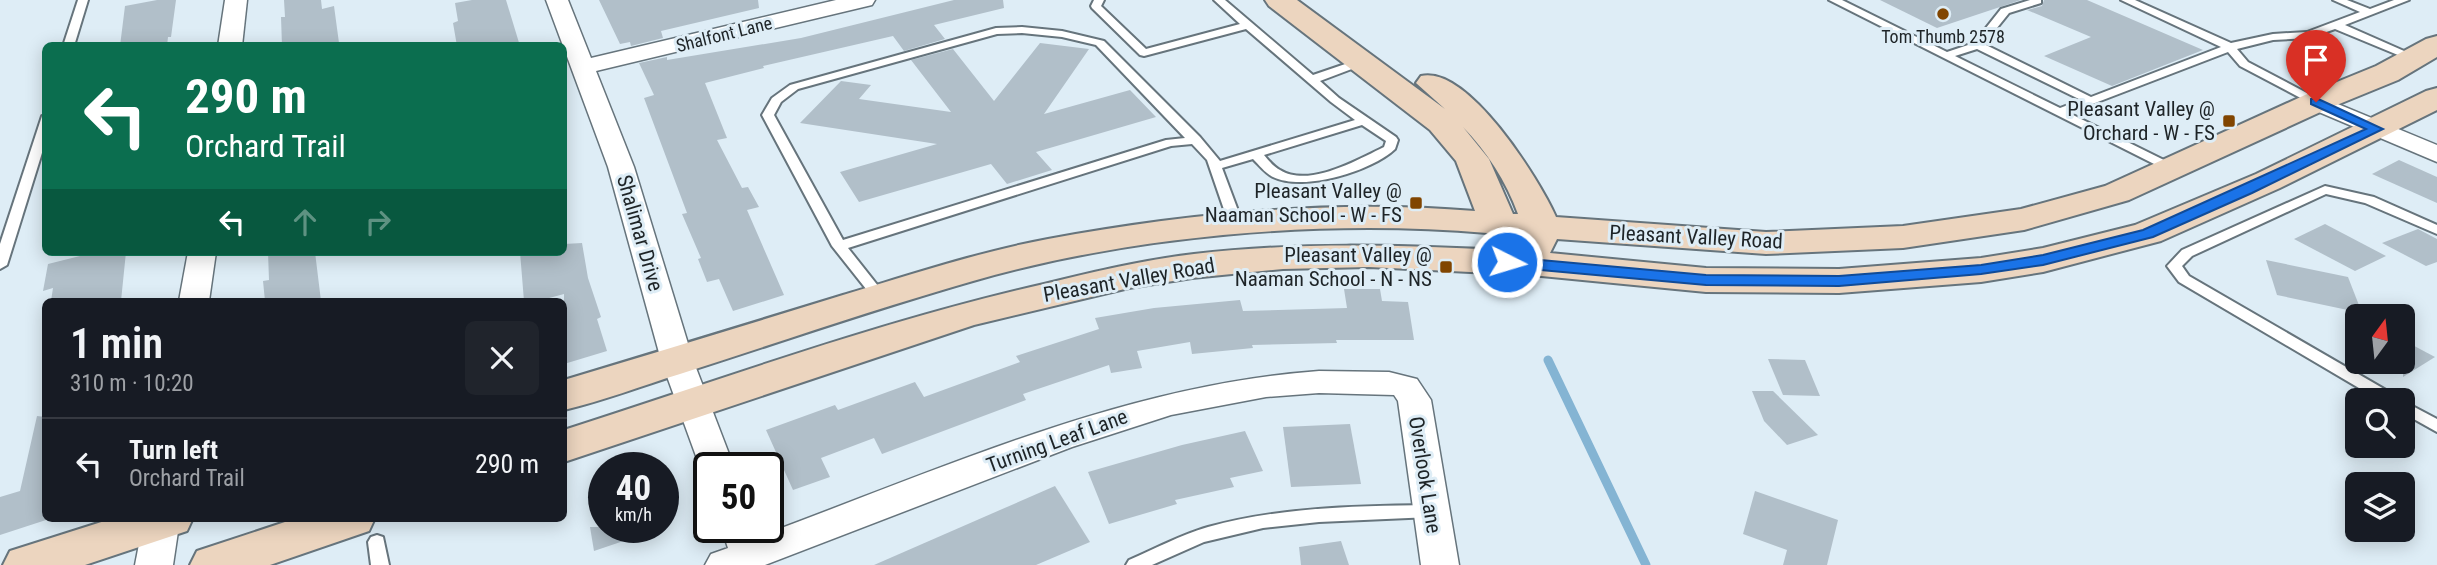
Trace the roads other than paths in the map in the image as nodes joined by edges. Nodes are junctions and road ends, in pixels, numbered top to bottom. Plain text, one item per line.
1 (83, 0) edge
2 (236, 0) edge
3 (557, 0) edge
4 (864, 0) edge
5 (1098, 0) edge
6 (1219, 0) edge
7 (1279, 0) edge
8 (1320, 0) edge
9 (1834, 0) edge
10 (2126, 0) edge
11 (2339, 0) edge
12 (2404, 0) edge
13 (2037, 2) edge
14 (2371, 13) junction
15 (1248, 25) junction
16 (2335, 26) junction
17 (69, 42) edge
18 (231, 42) edge
19 (1978, 45) junction
20 (2230, 47) junction
21 (2426, 52) edge
22 (1946, 56) junction
23 (1361, 62) junction
24 (584, 67) junction
25 (1311, 80) junction
26 (2437, 98) edge
27 (2091, 101) junction
28 (2316, 102) junction
29 (2059, 113) junction
30 (1364, 121) junction
31 (2377, 129) junction
32 (42, 132) edge
33 (1196, 140) junction
34 (1254, 153) junction
35 (2437, 154) edge
36 (1216, 166) junction
37 (2170, 168) junction
38 (1236, 224) junction
39 (1499, 224) junction
40 (1542, 228) junction
41 (2437, 230) edge
42 (839, 246) junction
43 (201, 256) edge
44 (1531, 263) junction
45 (0, 265) edge
46 (879, 296) junction
47 (194, 298) edge
48 (677, 360) junction
49 (1405, 387) joint
50 (2371, 388) edge
51 (567, 394) edge
52 (694, 401) junction
53 (2415, 413) edge
54 (2437, 426) edge
55 (567, 445) edge
56 (712, 452) edge
57 (1431, 510) junction
58 (162, 530) edge
59 (365, 530) edge
60 (737, 549) edge
61 (27, 565) edge
62 (214, 565) edge
63 (380, 565) edge
64 (1135, 565) edge
65 (1440, 565) edge

1 - 17 lane
2 - 18 street
3 - 24 street, Shalimar Drive
4 - 24 street, Shalfont Lane
5 - 15 lane
6 - 15 lane
7 - 23 main road
8 - 40 main road
9 - 22 lane
10 - 20 lane
11 - 14 lane
12 - 14 lane
13 - 19 lane
14 - 16 lane
15 - 25 lane
16 - 20 lane
16 - 21 lane
19 - 22 lane
19 - 27 lane
20 - 27 lane
20 - 28 lane
21 - 28 main road, Pleasant Valley Road
22 - 29 lane
23 - 25 lane
23 - 39 main road
24 - 48 street, Shalimar Drive
25 - 30 lane
26 - 31 main road, Pleasant Valley Road
27 - 29 lane
28 - 31 street
28 - 37 main road, Pleasant Valley Road
29 - 37 lane
30 - 34 lane
30 - 34 lane
31 - 35 street
31 - 44 main road, Pleasant Valley Road
32 - 45 lane
33 - 36 lane
33 - 42 lane
33 - 42 lane
34 - 36 lane
36 - 38 lane
37 - 40 main road, Pleasant Valley Road
38 - 39 main road, Pleasant Valley Road
38 - 46 main road, Pleasant Valley Road
39 - 40 main road, Pleasant Valley Road
39 - 44 main road
40 - 44 main road
41 - 50 lane
42 - 46 lane
43 - 47 street
44 - 52 main road, Pleasant Valley Road
46 - 48 main road, Pleasant Valley Road
48 - 51 main road, Pleasant Valley Road
48 - 52 street, Shalimar Drive
49 - 57 street, Overlook Lane
49 - 60 street, Turning Leaf Lane
52 - 55 main road, Pleasant Valley Road
52 - 56 street, Shalimar Drive
53 - 54 lane
57 - 64 lane
57 - 65 street, Overlook Lane
58 - 61 main road
59 - 62 main road
59 - 63 lane

